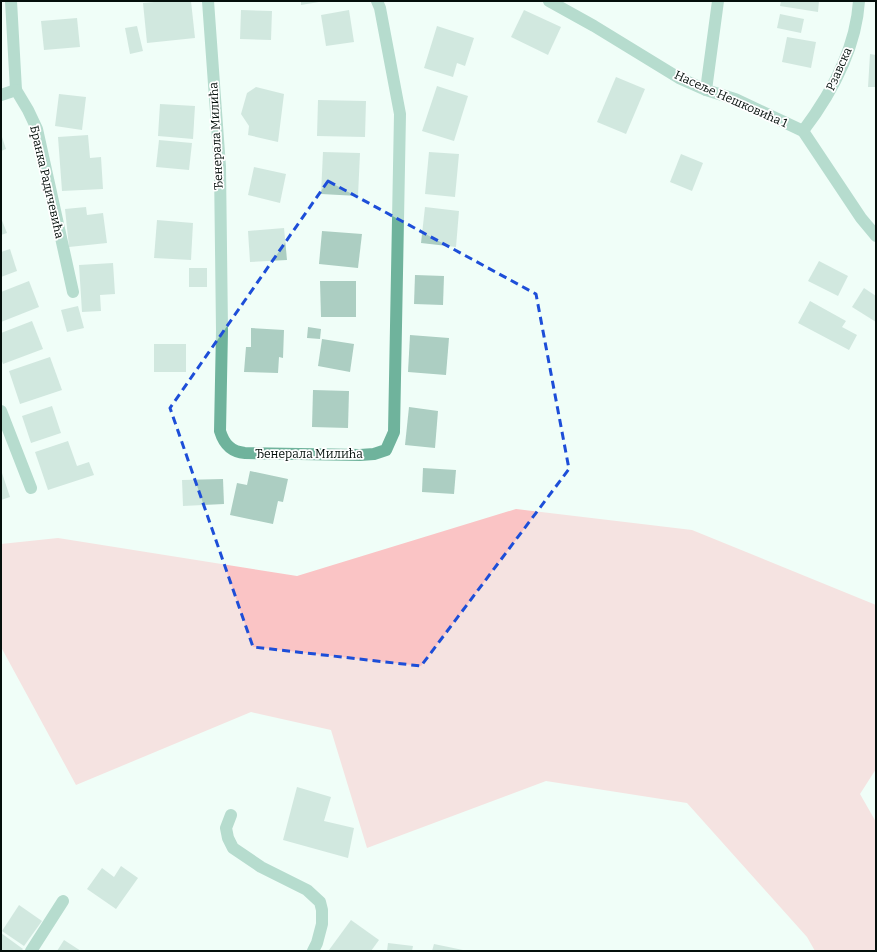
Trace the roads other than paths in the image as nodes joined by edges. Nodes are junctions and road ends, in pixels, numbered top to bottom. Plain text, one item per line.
1 (11, 1) edge
2 (208, 1) edge
3 (377, 1) edge
4 (549, 1) edge
5 (718, 1) edge
6 (859, 1) edge
7 (16, 90) junction
8 (706, 90) junction
9 (1, 95) edge
10 (803, 131) junction
11 (876, 236) edge
12 (73, 292) dead end
13 (1, 411) edge
14 (31, 488) dead end
15 (231, 816) dead end
16 (63, 901) dead end
17 (31, 951) edge
18 (313, 951) edge

1 - 7 street
2 - 3 street, Ђенерала Милића
4 - 8 street, Насеље Нешковића 1
5 - 8 street
6 - 10 street, Рзавска
7 - 9 street
7 - 12 street, Бранка Радичевића
8 - 10 street, Насеље Нешковића 1
10 - 11 street, Насеље Нешковића 1
13 - 14 street
15 - 18 street
16 - 17 street

